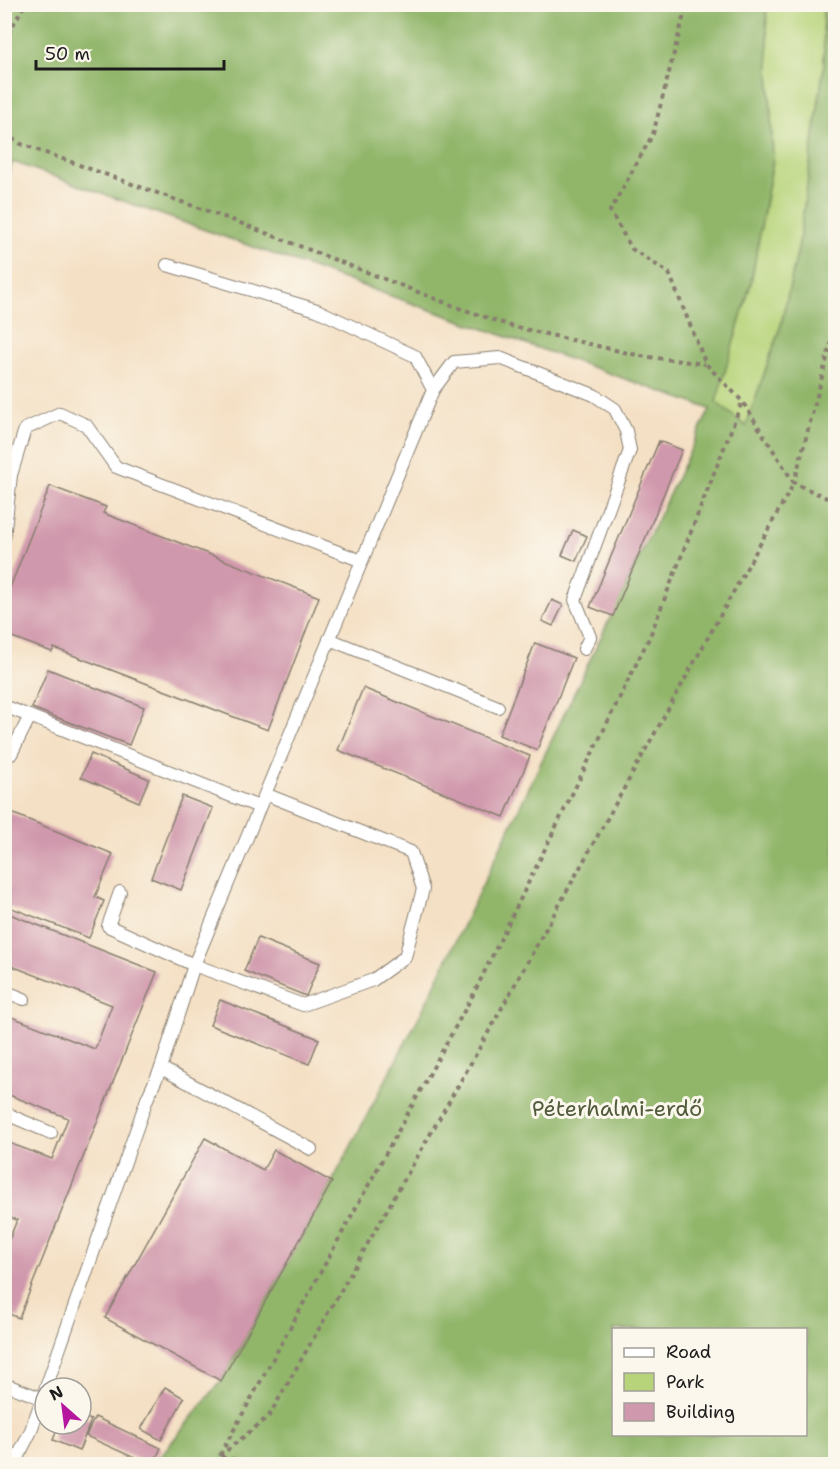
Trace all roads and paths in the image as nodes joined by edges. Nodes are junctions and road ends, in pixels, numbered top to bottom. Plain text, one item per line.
1 (25, 4) edge
2 (682, 4) edge
3 (4, 41) edge
4 (4, 134) edge
5 (167, 265) dead end
6 (836, 314) edge
7 (706, 364) junction
8 (432, 390) junction
9 (742, 401) junction
10 (794, 483) junction
11 (835, 501) edge
12 (4, 538) edge
13 (362, 561) junction
14 (329, 639) junction
15 (584, 649) dead end
16 (4, 706) edge
17 (498, 707) dead end
18 (30, 716) junction
19 (4, 756) edge
20 (265, 794) junction
21 (259, 807) junction
22 (120, 892) dead end
23 (194, 965) junction
24 (4, 991) edge
25 (24, 999) dead end
26 (161, 1068) junction
27 (4, 1113) edge
28 (51, 1133) dead end
29 (310, 1149) dead end
30 (49, 1376) edge
31 (4, 1384) edge
32 (33, 1395) edge
33 (33, 1423) edge
34 (219, 1457) junction
35 (4, 1462) edge
36 (12, 1464) edge
37 (216, 1464) edge
38 (252, 1464) edge

1 - 3 path
2 - 7 path
4 - 7 path
5 - 8 lane
6 - 10 path
7 - 9 path
8 - 13 lane
8 - 15 lane
9 - 10 path
9 - 34 path
10 - 11 path
10 - 34 path
12 - 13 lane
13 - 14 lane
14 - 17 lane
14 - 20 lane
16 - 18 lane
18 - 19 lane
18 - 21 lane
20 - 21 lane
20 - 23 lane
21 - 23 lane
22 - 23 lane
23 - 26 lane
24 - 25 lane
26 - 29 lane
26 - 30 lane
27 - 28 lane
31 - 32 lane
33 - 36 lane
34 - 37 path
34 - 38 path
35 - 36 street

